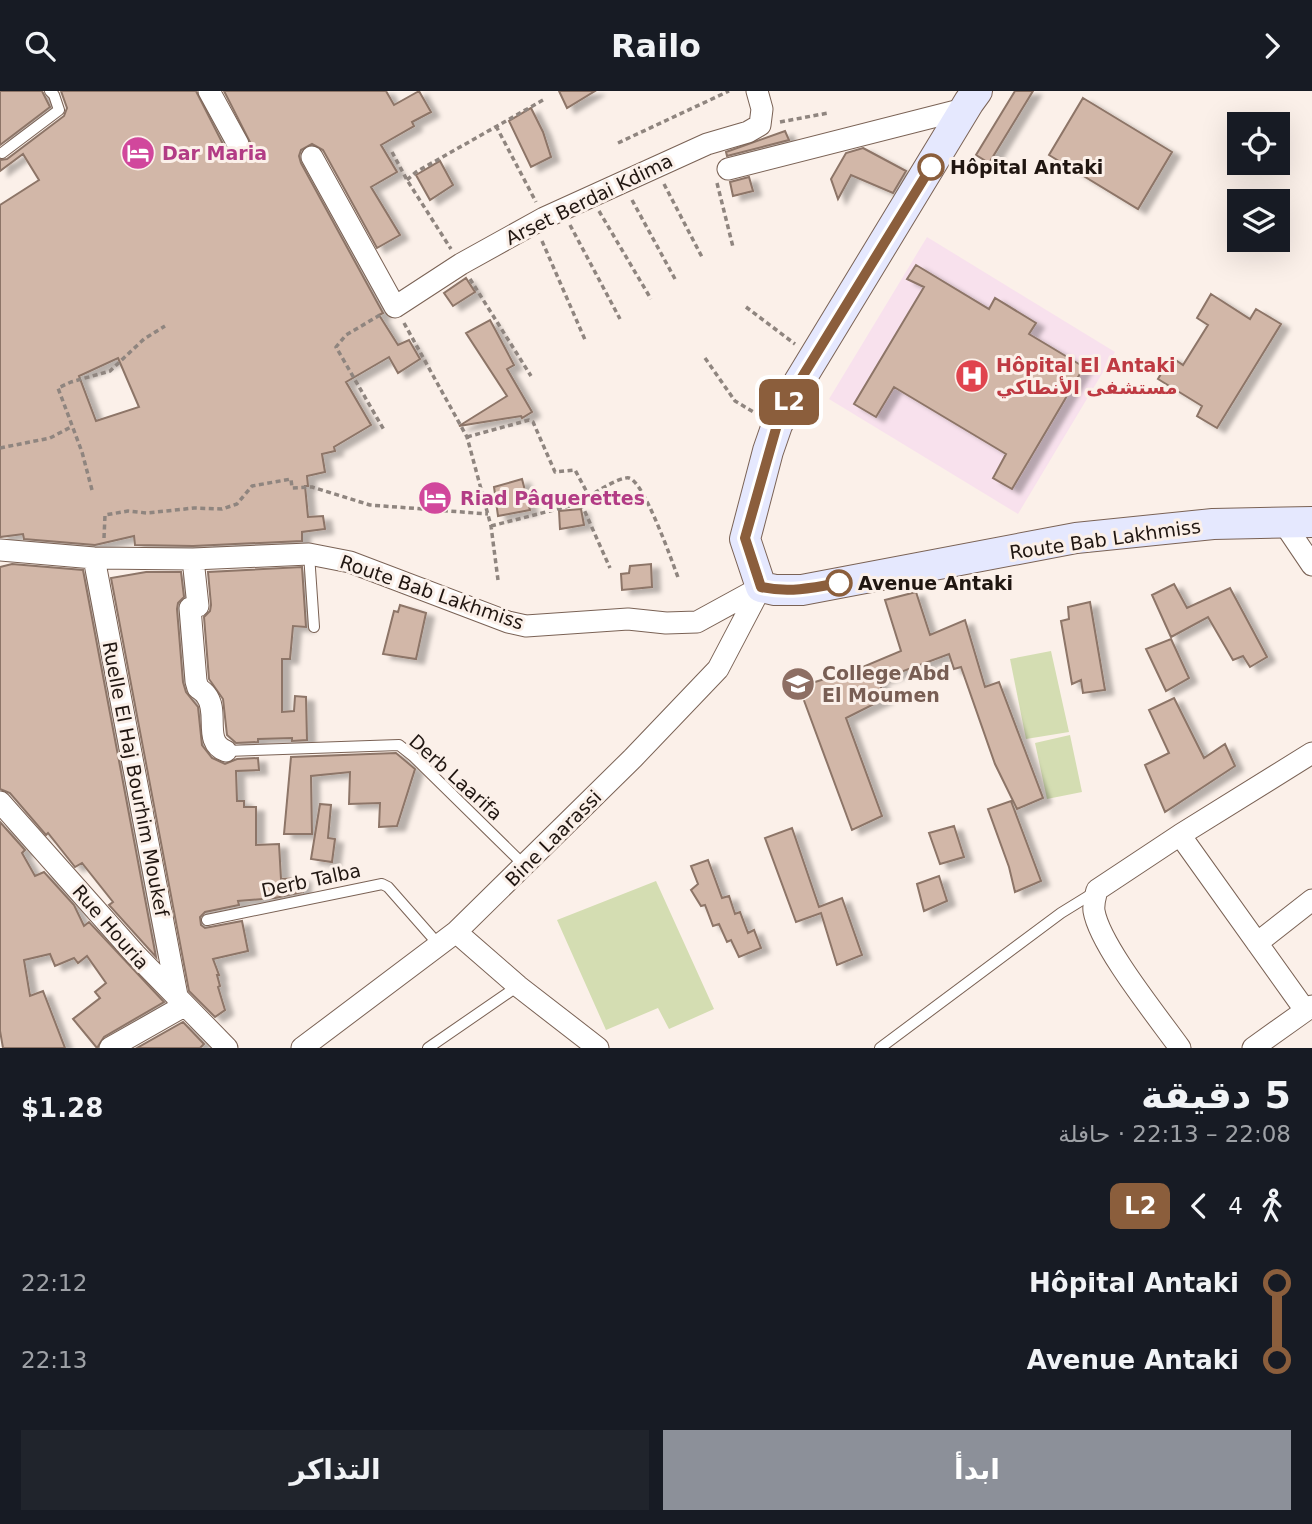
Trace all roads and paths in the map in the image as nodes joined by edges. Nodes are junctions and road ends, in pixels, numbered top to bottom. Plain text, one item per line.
1 (50, 91) edge
2 (209, 91) edge
3 (729, 91) edge
4 (757, 91) edge
5 (970, 98) edge
6 (543, 100) dead end
7 (828, 113) dead end
8 (760, 125) junction
9 (496, 126) junction
10 (618, 143) dead end
11 (238, 144) dead end
12 (392, 152) dead end
13 (2, 153) edge
14 (312, 157) dead end
15 (655, 167) junction
16 (722, 176) joint
17 (407, 180) junction
18 (622, 183) junction
19 (591, 198) junction
20 (547, 217) junction
21 (733, 247) dead end
22 (703, 259) dead end
23 (461, 264) junction
24 (675, 279) dead end
25 (650, 299) dead end
26 (395, 307) junction
27 (746, 307) dead end
28 (620, 319) dead end
29 (165, 326) dead end
30 (586, 342) dead end
31 (705, 358) dead end
32 (814, 358) junction
33 (531, 376) dead end
34 (777, 425) junction
35 (71, 427) junction
36 (383, 430) dead end
37 (467, 437) junction
38 (0, 448) edge
39 (92, 490) dead end
40 (589, 496) junction
41 (581, 503) junction
42 (488, 514) junction
43 (105, 515) dead end
44 (1283, 522) junction
45 (1312, 522) edge
46 (491, 526) junction
47 (0, 549) edge
48 (309, 554) junction
49 (94, 558) junction
50 (193, 559) junction
51 (1312, 565) edge
52 (610, 568) dead end
53 (498, 580) dead end
54 (679, 580) dead end
55 (761, 587) junction
56 (314, 627) dead end
57 (226, 751) joint
58 (1312, 753) edge
59 (0, 801) edge
60 (1180, 835) junction
61 (525, 866) junction
62 (1097, 890) junction
63 (1312, 900) edge
64 (207, 920) dead end
65 (448, 938) junction
66 (1257, 943) junction
67 (518, 986) junction
68 (181, 1004) junction
69 (1309, 1008) edge
70 (123, 1046) edge
71 (227, 1048) edge
72 (302, 1048) edge
73 (428, 1048) edge
74 (598, 1048) edge
75 (880, 1048) edge
76 (1180, 1048) edge
77 (1253, 1048) edge

1 - 13 lane
2 - 11 street
3 - 10 path
4 - 8 street
5 - 16 street
5 - 32 street
6 - 9 path
7 - 8 path
8 - 15 street, Arset Berdai Kdima
9 - 17 path
9 - 20 path
12 - 17 path
14 - 26 street
15 - 18 street, Arset Berdai Kdima
15 - 22 path
16 - 21 path
17 - 23 path
18 - 19 street, Arset Berdai Kdima
18 - 24 path
19 - 20 street, Arset Berdai Kdima
19 - 25 path
20 - 23 street, Arset Berdai Kdima
20 - 28 path
20 - 30 path
23 - 26 street, Arset Berdai Kdima
23 - 33 path
26 - 36 path
26 - 37 path
27 - 32 path
29 - 35 path
31 - 34 path
32 - 34 street
34 - 55 street
35 - 38 path
35 - 39 path
37 - 40 path
37 - 42 path
40 - 41 path
40 - 54 path
41 - 46 path
41 - 52 path
42 - 43 path
42 - 46 path
44 - 45 street, Route Bab Lakhmiss
44 - 51 street
44 - 55 street, Route Bab Lakhmiss
46 - 53 path
47 - 49 street, Route Bab Lakhmiss
48 - 50 street, Route Bab Lakhmiss
48 - 55 street, Route Bab Lakhmiss
48 - 56 lane
49 - 50 street, Route Bab Lakhmiss
49 - 68 street, Ruelle El Haj Bourhim Moukef
50 - 57 street
55 - 61 street, Bine Laarassi
57 - 61 lane, Derb Laarifa
58 - 60 street
59 - 68 street, Rue Houria
60 - 62 street
60 - 66 street
61 - 65 street, Bine Laarassi
62 - 75 lane
62 - 76 street
63 - 66 street
64 - 65 lane, Derb Talba
65 - 67 street
65 - 72 street, Bine Laarassi
66 - 69 street
67 - 73 lane
67 - 74 street
68 - 70 street
68 - 71 street, Rue Houria
69 - 77 street

